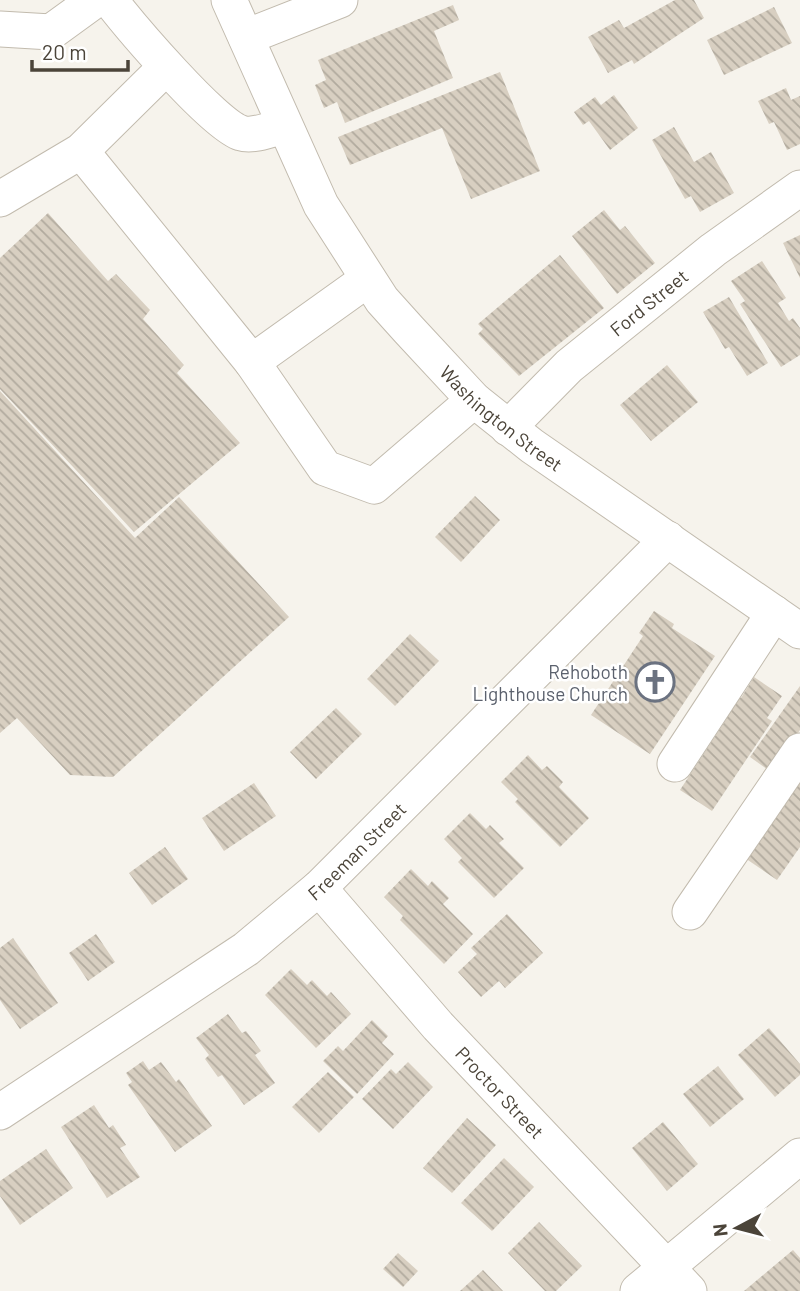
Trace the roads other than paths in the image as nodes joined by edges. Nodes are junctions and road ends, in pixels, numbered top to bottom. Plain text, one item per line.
1 (95, 0) edge
2 (110, 0) edge
3 (229, 0) edge
4 (340, 0) edge
5 (0, 29) edge
6 (246, 37) junction
7 (166, 67) junction
8 (283, 126) junction
9 (81, 151) junction
10 (800, 188) edge
11 (0, 199) edge
12 (368, 279) junction
13 (251, 362) junction
14 (474, 400) junction
15 (508, 428) junction
16 (668, 539) junction
17 (787, 622) edge
18 (800, 751) edge
19 (675, 764) dead end
20 (319, 888) junction
21 (690, 912) dead end
22 (0, 1112) edge
23 (800, 1156) edge
24 (678, 1278) edge
25 (638, 1291) edge

1 - 5 street
2 - 7 street
3 - 6 street, Washington Street
4 - 6 street
6 - 8 street, Washington Street
7 - 8 street
7 - 9 street
8 - 12 street, Washington Street
9 - 11 street
9 - 13 street
10 - 15 street, Ford Street
12 - 13 street
12 - 14 street, Washington Street
13 - 14 street
14 - 15 street, Washington Street
15 - 16 street, Washington Street
16 - 17 street, Washington Street
16 - 20 street, Freeman Street
17 - 19 street
18 - 21 street
20 - 22 street, Freeman Street
20 - 24 street, Proctor Street
23 - 24 street
24 - 25 street

